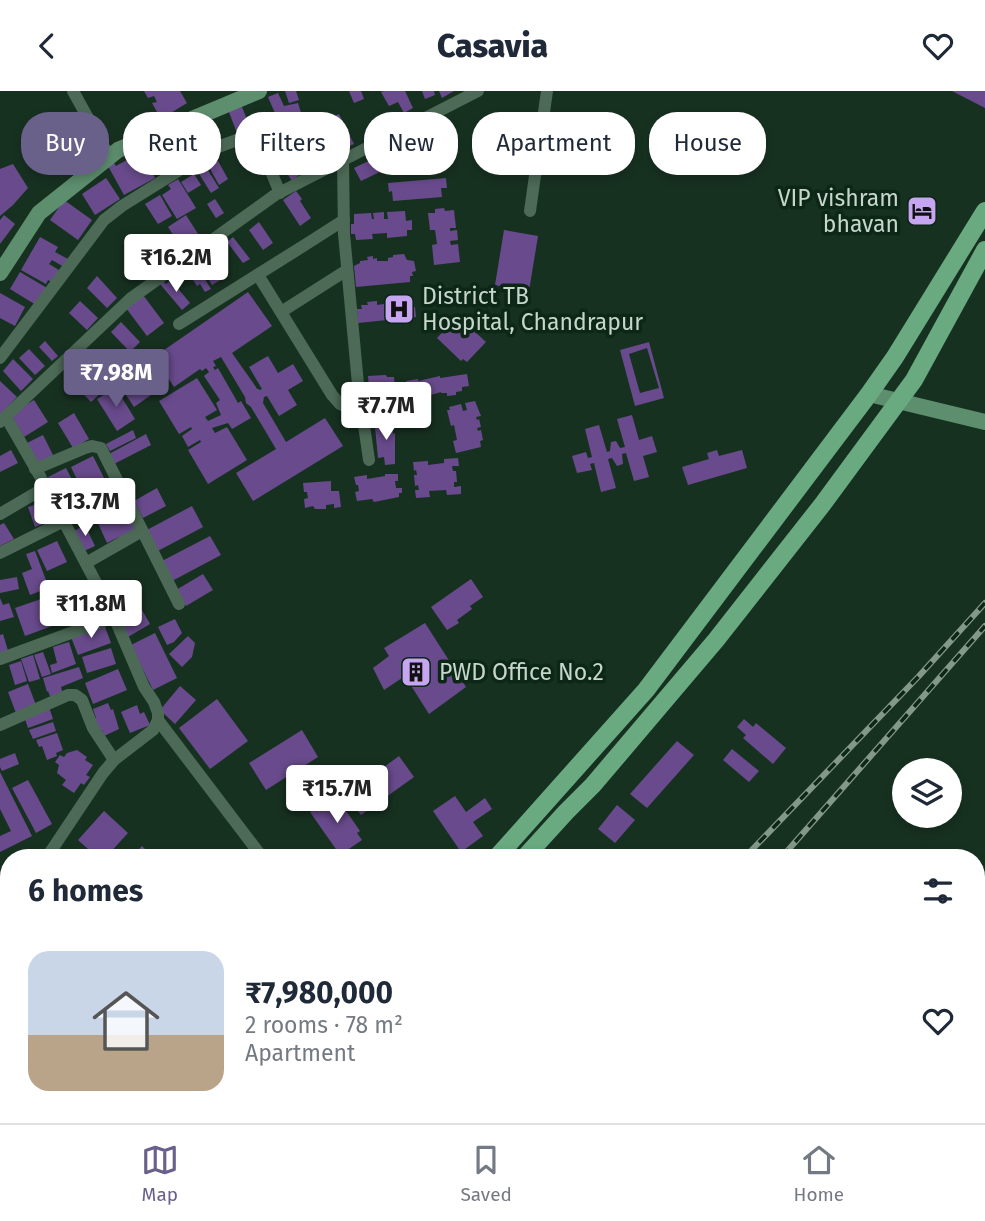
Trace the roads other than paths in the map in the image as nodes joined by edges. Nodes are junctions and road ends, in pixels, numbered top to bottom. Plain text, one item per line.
1 (73, 91) edge
2 (259, 91) edge
3 (478, 91) edge
4 (547, 91) edge
5 (85, 112) edge
6 (109, 156) edge
7 (350, 156) edge
8 (86, 175) edge
9 (314, 175) edge
10 (342, 175) edge
11 (280, 193) junction
12 (530, 211) dead end
13 (985, 211) edge
14 (344, 220) junction
15 (985, 250) edge
16 (347, 270) junction
17 (0, 273) edge
18 (258, 275) junction
19 (281, 312) junction
20 (179, 324) dead end
21 (0, 358) edge
22 (869, 394) junction
23 (899, 401) junction
24 (363, 414) junction
25 (3, 419) edge
26 (985, 422) edge
27 (826, 452) junction
28 (369, 460) dead end
29 (36, 468) junction
30 (848, 470) junction
31 (46, 487) junction
32 (0, 514) edge
33 (64, 521) junction
34 (142, 531) junction
35 (0, 553) edge
36 (86, 563) junction
37 (179, 604) dead end
38 (114, 617) junction
39 (0, 659) edge
40 (158, 720) junction
41 (0, 725) edge
42 (114, 760) junction
43 (528, 823) junction
44 (545, 836) junction
45 (52, 849) edge
46 (256, 849) edge
47 (504, 849) edge
48 (533, 849) edge

1 - 5 street
2 - 6 main road
3 - 7 street
4 - 12 street
8 - 17 main road
9 - 11 street
10 - 14 street
11 - 21 street
11 - 25 street
13 - 22 main road
14 - 16 street
14 - 18 street
15 - 23 main road
16 - 19 street
16 - 24 street
18 - 19 street
18 - 20 street
19 - 24 street
22 - 23 main road
22 - 27 main road
23 - 26 main road
23 - 30 main road
24 - 28 street
25 - 29 street
27 - 30 main road
27 - 43 main road
29 - 31 street
29 - 34 street
30 - 44 main road
31 - 32 street
31 - 33 street
33 - 35 street
33 - 36 street
34 - 36 street
34 - 37 street
36 - 38 street
38 - 39 street
38 - 40 street
40 - 42 street
40 - 46 street
41 - 42 street
42 - 45 street
43 - 44 main road
43 - 47 main road
44 - 48 main road

